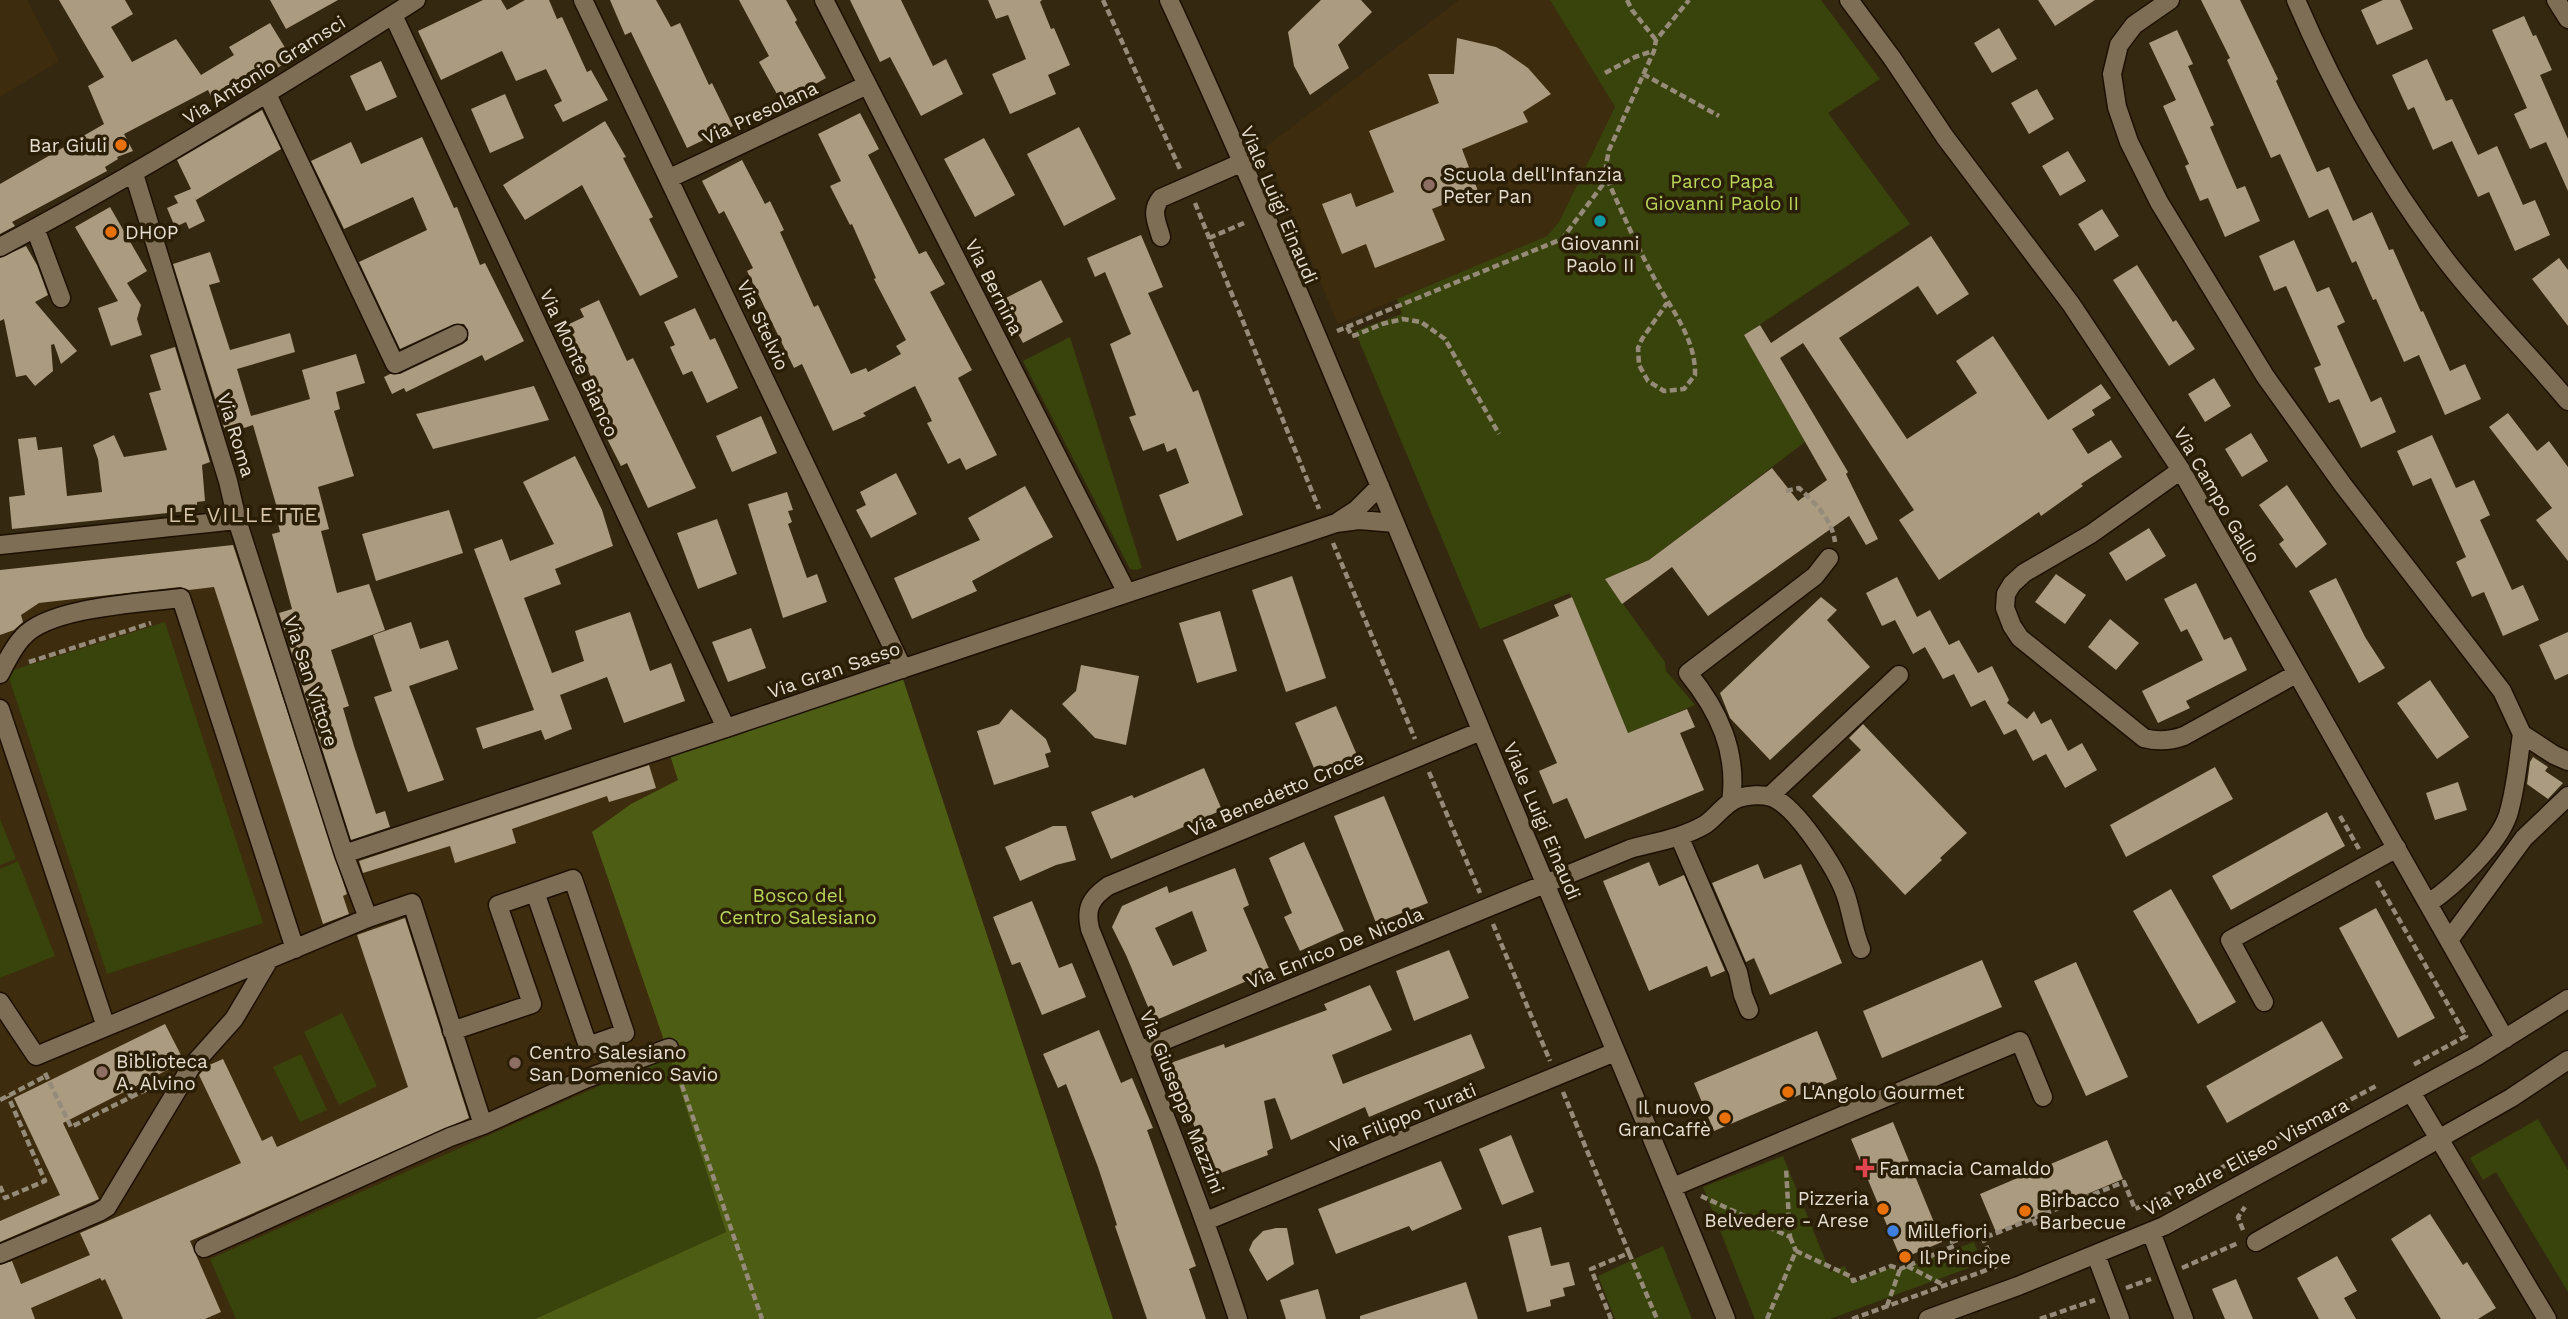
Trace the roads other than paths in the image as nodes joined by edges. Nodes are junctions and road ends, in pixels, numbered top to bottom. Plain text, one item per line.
1 (583, 0) edge
2 (824, 0) edge
3 (1169, 0) edge
4 (1849, 0) edge
5 (2170, 0) edge
6 (2296, 0) edge
7 (2556, 0) edge
8 (402, 6) edge
9 (2568, 19) edge
10 (867, 85) junction
11 (267, 94) junction
12 (1240, 163) junction
13 (134, 174) junction
14 (670, 178) junction
15 (35, 229) junction
16 (1161, 237) dead end
17 (0, 247) edge
18 (61, 298) dead end
19 (458, 334) dead end
20 (2568, 401) edge
21 (2181, 470) junction
22 (1380, 486) junction
23 (237, 520) junction
24 (1395, 523) junction
25 (1329, 525) junction
26 (0, 545) edge
27 (1829, 558) road end
28 (1127, 593) junction
29 (903, 668) junction
30 (1, 672) edge
31 (2296, 674) junction
32 (1899, 675) dead end
33 (0, 709) edge
34 (726, 729) junction
35 (1481, 731) junction
36 (2522, 734) junction
37 (2568, 761) edge
38 (1770, 796) junction
39 (2568, 796) edge
40 (1731, 802) junction
41 (1678, 836) junction
42 (2397, 848) junction
43 (344, 854) junction
44 (1545, 884) junction
45 (535, 892) junction
46 (1091, 902) joint
47 (2429, 903) junction
48 (368, 918) junction
49 (2449, 940) junction
50 (295, 949) junction
51 (1861, 949) dead end
52 (269, 960) junction
53 (2568, 999) edge
54 (0, 1002) edge
55 (2264, 1002) dead end
56 (1749, 1010) dead end
57 (106, 1027) junction
58 (452, 1031) junction
59 (2505, 1040) junction
60 (669, 1048) road end
61 (1139, 1051) junction
62 (1615, 1052) junction
63 (2568, 1060) edge
64 (2411, 1092) junction
65 (2043, 1097) dead end
66 (483, 1125) junction
67 (2439, 1139) junction
68 (1673, 1187) junction
69 (1206, 1221) junction
70 (2151, 1232) junction
71 (2247, 1239) road end
72 (204, 1248) dead end
73 (0, 1254) edge
74 (2096, 1255) junction
75 (1238, 1319) edge
76 (1726, 1319) edge
77 (1928, 1319) edge
78 (2120, 1319) edge
79 (2184, 1319) edge
80 (2547, 1319) edge

1 - 14 street, Via Stelvio
2 - 10 street, Via Bernina
3 - 12 street, Viale Luigi Einaudi
4 - 21 street, Via Campo Gallo
5 - 36 street
6 - 20 street
7 - 9 street
8 - 11 street, Via Antonio Gramsci
8 - 34 street, Via Monte Bianco
10 - 14 street, Via Presolana
10 - 28 street, Via Bernina
11 - 13 street, Via Antonio Gramsci
11 - 19 street
12 - 16 street
12 - 22 street, Viale Luigi Einaudi
13 - 15 street, Via Antonio Gramsci
13 - 23 street, Via Roma
14 - 29 street, Via Stelvio
15 - 17 street, Via Antonio Gramsci
15 - 18 street
21 - 31 street, Via Campo Gallo
21 - 31 street
22 - 24 street, Viale Luigi Einaudi
22 - 25 street, Via Gran Sasso
23 - 26 street
23 - 43 street, Via San Vittore
24 - 25 street, Via Gran Sasso
24 - 35 street, Viale Luigi Einaudi
25 - 28 street, Via Gran Sasso
27 - 40 street
28 - 29 street, Via Gran Sasso
29 - 34 street, Via Gran Sasso
30 - 50 street
31 - 42 street, Via Campo Gallo
32 - 38 street
33 - 57 street
34 - 43 street, Via Gran Sasso
35 - 44 street, Viale Luigi Einaudi
35 - 46 street, Via Benedetto Croce
36 - 37 street
36 - 47 street
38 - 40 street
38 - 51 street
39 - 49 street
40 - 41 street, Via Enrico De Nicola
41 - 44 street, Via Enrico De Nicola
41 - 56 street
42 - 47 street, Via Campo Gallo
42 - 55 street
43 - 48 street, Via San Vittore
44 - 61 street, Via Enrico De Nicola
44 - 62 street, Viale Luigi Einaudi
45 - 45 street
45 - 58 street
46 - 61 street, Via Giuseppe Mazzini
47 - 49 street, Via Campo Gallo
48 - 50 street
48 - 58 street
49 - 59 street, Via Campo Gallo
50 - 52 street
52 - 57 street
52 - 73 street
53 - 59 street, Via Padre Eliseo Vismara
54 - 57 street
58 - 66 street
59 - 64 street, Via Padre Eliseo Vismara
60 - 66 street
61 - 69 street, Via Giuseppe Mazzini
62 - 68 street, Viale Luigi Einaudi
62 - 69 street, Via Filippo Turati
63 - 67 street
64 - 67 street
64 - 70 street, Via Padre Eliseo Vismara
65 - 68 street
66 - 72 street
67 - 71 street
67 - 80 street
68 - 76 street, Viale Luigi Einaudi
69 - 75 street, Via Giuseppe Mazzini
70 - 74 street, Via Padre Eliseo Vismara
70 - 79 street
74 - 77 street, Via Padre Eliseo Vismara
74 - 78 street

